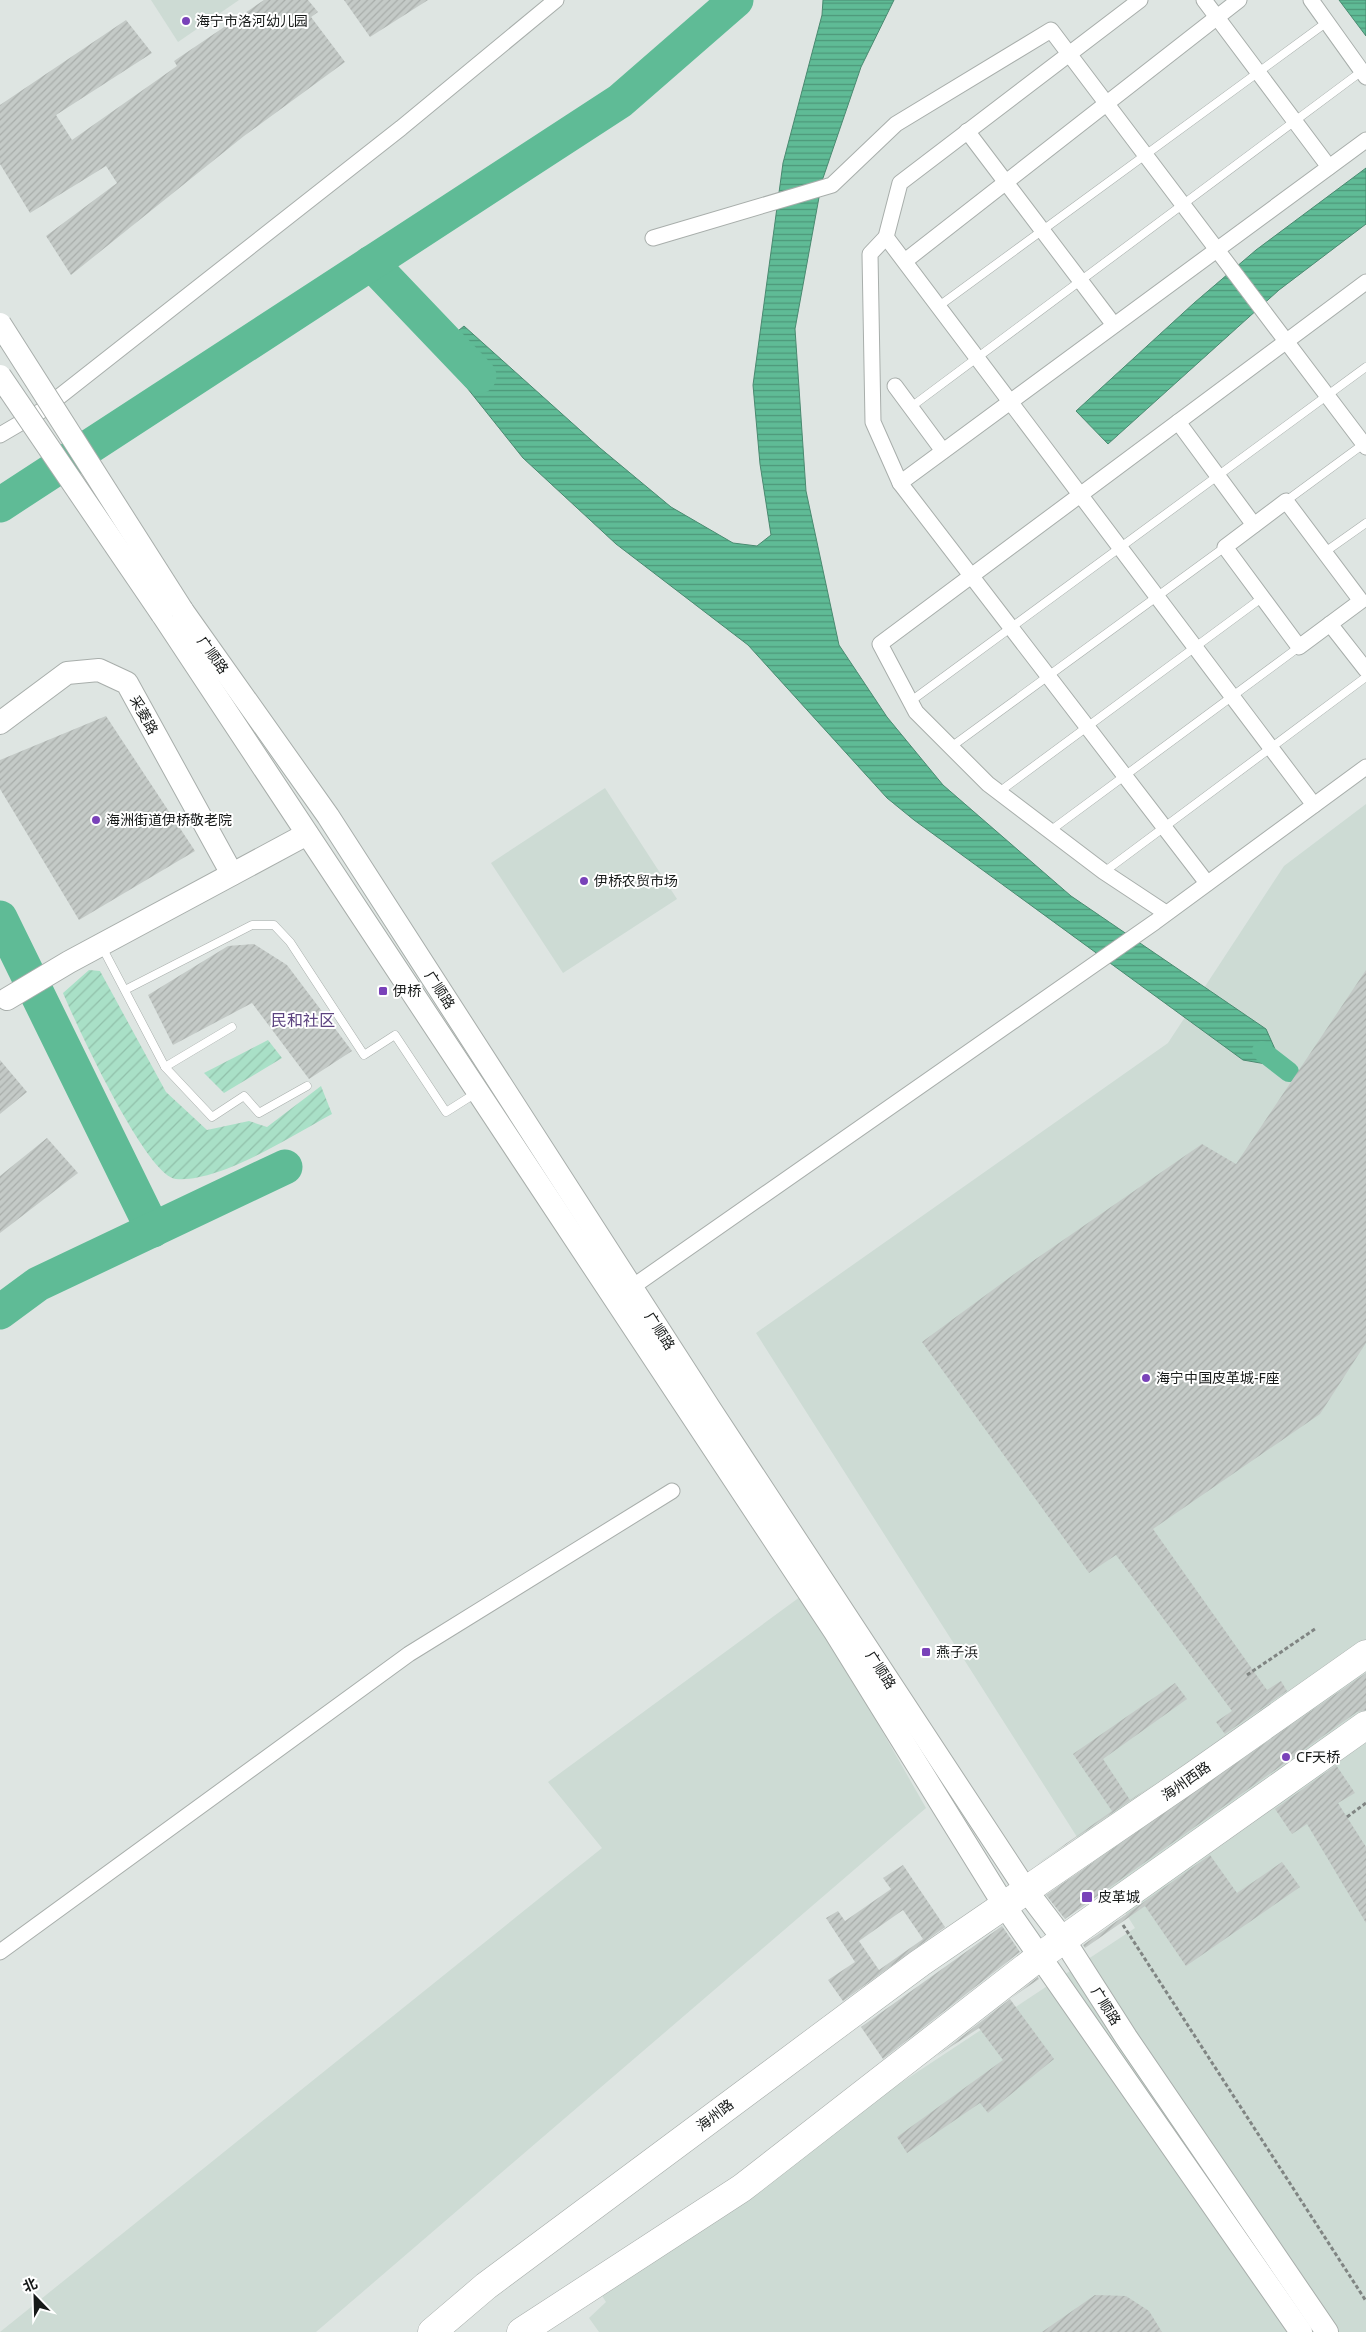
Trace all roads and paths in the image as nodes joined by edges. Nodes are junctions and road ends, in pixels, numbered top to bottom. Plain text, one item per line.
1 (556, 0) edge
2 (1140, 0) edge
3 (1204, 0) edge
4 (1239, 0) edge
5 (1311, 0) edge
6 (1217, 17) junction
7 (1327, 22) junction
8 (1069, 52) junction
9 (1258, 72) junction
10 (1364, 74) edge
11 (1107, 103) junction
12 (1294, 121) junction
13 (967, 131) junction
14 (1366, 140) edge
15 (1146, 155) junction
16 (1329, 167) junction
17 (1006, 182) junction
18 (1182, 204) junction
19 (1042, 230) junction
20 (886, 237) junction
21 (653, 238) dead end
22 (1217, 250) junction
23 (905, 261) junction
24 (1080, 280) junction
25 (1366, 282) edge
26 (938, 306) junction
27 (0, 324) edge
28 (1114, 325) junction
29 (1286, 342) junction
30 (977, 357) junction
31 (1366, 367) edge
32 (0, 376) edge
33 (895, 386) dead end
34 (1327, 395) junction
35 (1010, 402) junction
36 (911, 406) junction
37 (1178, 422) junction
38 (0, 435) edge
39 (1365, 445) edge
40 (943, 451) junction
41 (1217, 476) junction
42 (900, 483) junction
43 (1080, 495) junction
44 (1286, 501) junction
45 (1366, 523) edge
46 (1254, 525) junction
47 (1120, 547) junction
48 (1225, 547) junction
49 (1325, 552) junction
50 (971, 576) junction
51 (1157, 596) junction
52 (1263, 598) junction
53 (1364, 599) edge
54 (172, 612) junction
55 (1330, 624) junction
56 (1011, 627) junction
57 (1196, 647) junction
58 (1300, 647) junction
59 (1366, 670) edge
60 (1048, 676) junction
61 (1366, 677) edge
62 (1233, 696) junction
63 (911, 701) junction
64 (0, 722) edge
65 (1087, 727) junction
66 (951, 747) junction
67 (1271, 747) junction
68 (1366, 767) edge
69 (1125, 776) junction
70 (999, 792) junction
71 (1314, 805) junction
72 (1164, 827) junction
73 (1050, 831) junction
74 (308, 834) junction
75 (1104, 872) junction
76 (232, 874) junction
77 (1207, 883) junction
78 (1160, 917) junction
79 (101, 945) junction
80 (125, 990) junction
81 (7, 999) dead end
82 (232, 1027) dead end
83 (165, 1067) junction
84 (307, 1086) dead end
85 (488, 1086) junction
86 (623, 1293) junction
87 (672, 1491) dead end
88 (1315, 1629) dead end
89 (1366, 1654) edge
90 (1247, 1675) dead end
91 (1366, 1725) edge
92 (1366, 1803) edge
93 (1346, 1817) dead end
94 (1015, 1897) junction
95 (1122, 1924) dead end
96 (1064, 1940) junction
97 (0, 1952) edge
98 (1039, 1957) junction
99 (1366, 2301) edge
100 (432, 2332) edge
101 (520, 2332) edge
102 (1300, 2332) edge
103 (1327, 2332) edge

1 - 38 street
2 - 8 street
3 - 6 street
4 - 6 street
5 - 7 street
6 - 9 street
6 - 11 street
7 - 9 lane
7 - 10 street
8 - 11 street
8 - 13 street
8 - 21 street
9 - 12 street
9 - 15 lane
10 - 12 lane
11 - 15 street
11 - 17 street
12 - 16 street
12 - 18 lane
13 - 17 street
13 - 20 street
14 - 16 street
15 - 18 street
15 - 19 lane
16 - 22 street
17 - 19 street
17 - 23 street
18 - 22 street
18 - 24 lane
19 - 24 street
19 - 26 lane
20 - 23 street
20 - 42 street
22 - 28 street
22 - 29 street
23 - 26 street
24 - 28 street
24 - 30 lane
25 - 29 street
26 - 30 street
27 - 54 main road, 广顺路, bridge
28 - 35 street
29 - 34 street
29 - 37 street
30 - 35 street
30 - 36 lane
31 - 34 lane
32 - 54 main road, bridge
33 - 36 street
34 - 39 street
34 - 41 lane
35 - 40 street
35 - 43 street
36 - 40 street
37 - 41 street
37 - 43 street
39 - 44 lane
40 - 42 street
41 - 46 street
41 - 47 lane
42 - 50 street
43 - 47 street
43 - 50 street
44 - 46 street
44 - 49 street
45 - 49 lane
46 - 48 street
47 - 51 street
47 - 56 lane
48 - 51 lane
48 - 52 street
49 - 53 street
50 - 56 street
50 - 63 street
51 - 57 street
51 - 60 lane
52 - 57 lane
52 - 58 street
53 - 55 street
54 - 74 main road, 广顺路
54 - 85 main road, 广顺路
55 - 58 street
55 - 59 street
56 - 60 street
56 - 63 lane
57 - 62 street
57 - 65 lane
58 - 62 lane
60 - 65 street
60 - 66 lane
61 - 67 lane
62 - 67 street
62 - 69 lane
63 - 66 street
64 - 76 main road, 采菱路
65 - 69 street
65 - 70 lane
66 - 70 street
67 - 71 street
67 - 72 lane
68 - 71 street
69 - 72 street
69 - 73 lane
70 - 73 street
71 - 77 street
72 - 75 lane
72 - 77 street
73 - 75 street
74 - 76 main road
74 - 85 main road, 广顺路
75 - 78 street
76 - 79 main road
77 - 78 street
78 - 86 street
79 - 80 lane
79 - 81 main road
80 - 83 lane
80 - 85 lane
82 - 83 lane
83 - 84 lane
85 - 86 main road, 广顺路
86 - 94 main road, 广顺路
87 - 97 street
88 - 90 path
89 - 94 highway, 海州西路
91 - 96 highway
92 - 93 path
94 - 96 main road, 广顺路
94 - 98 main road, 广顺路
94 - 100 highway, 海州路
95 - 99 path
96 - 98 highway
96 - 103 main road, 广顺路
98 - 101 highway
98 - 102 main road, 广顺路

